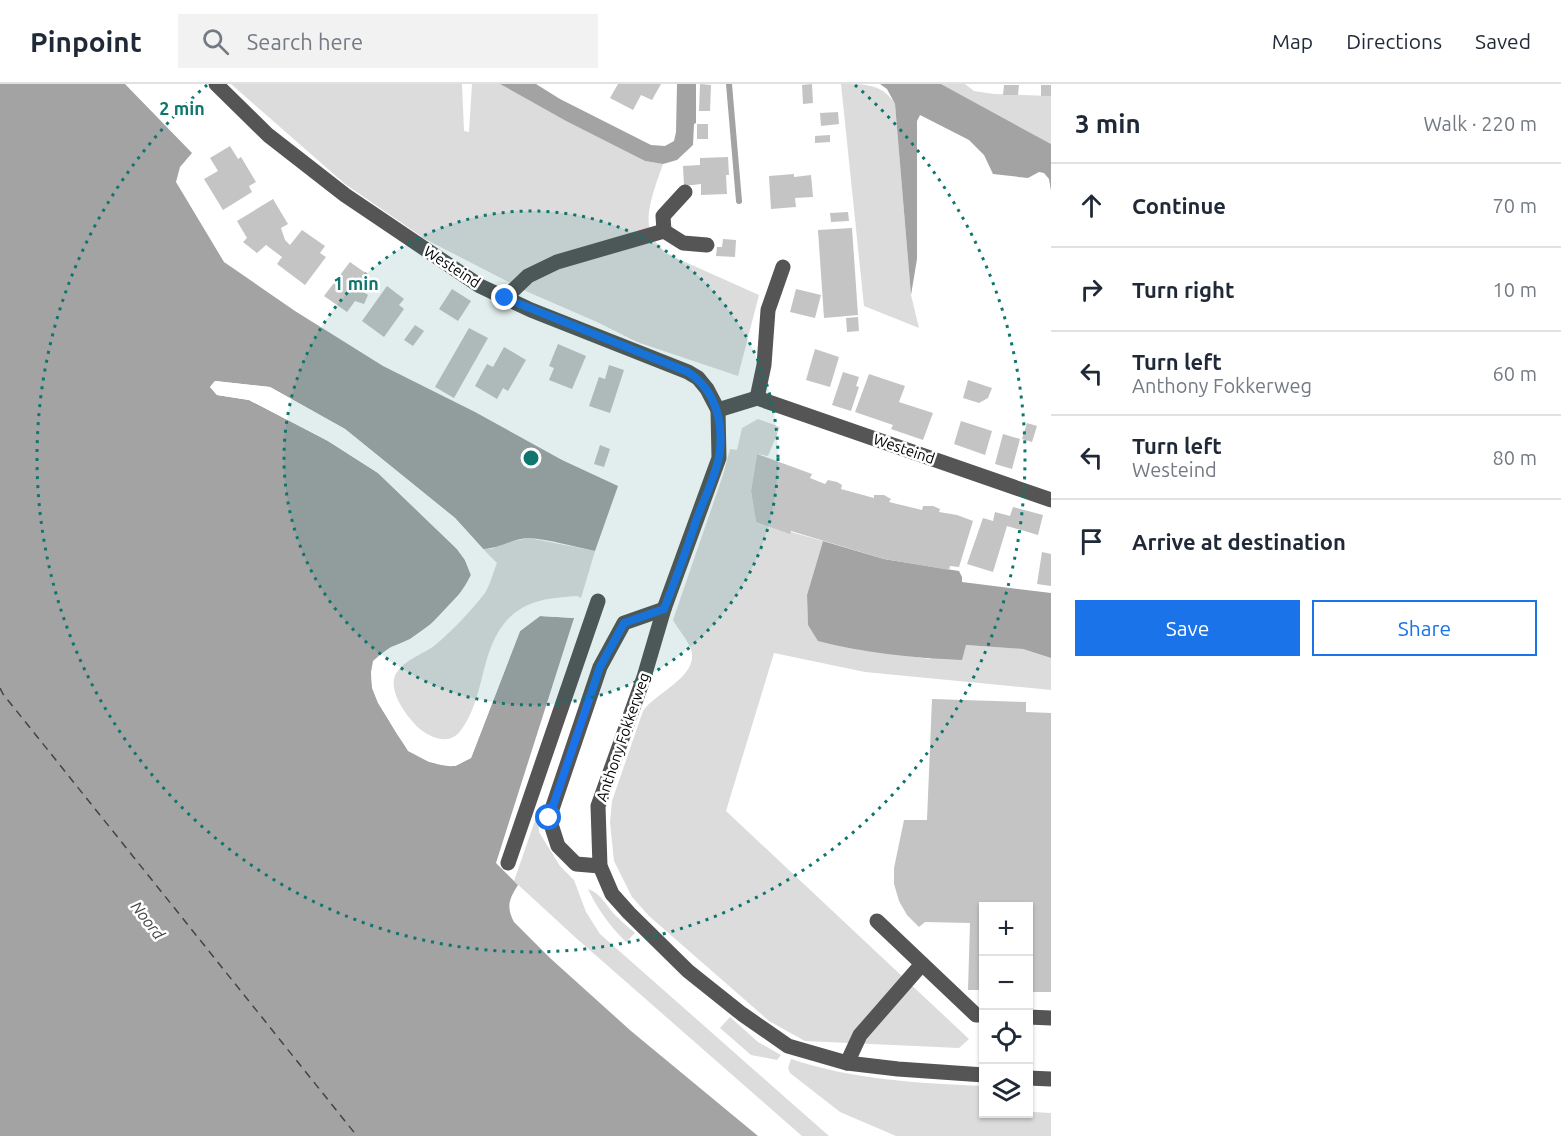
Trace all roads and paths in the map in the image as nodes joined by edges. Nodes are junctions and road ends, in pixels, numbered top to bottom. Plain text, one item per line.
1 (216, 84) edge
2 (685, 192) dead end
3 (664, 231) junction
4 (707, 245) dead end
5 (783, 267) dead end
6 (505, 298) junction
7 (757, 398) junction
8 (718, 410) junction
9 (1051, 500) edge
10 (598, 601) dead end
11 (664, 609) junction
12 (578, 660) junction
13 (600, 667) junction
14 (531, 796) junction
15 (554, 803) junction
16 (508, 863) dead end
17 (600, 866) junction
18 (877, 921) dead end
19 (922, 964) junction
20 (979, 1015) edge
21 (1033, 1017) edge
22 (1051, 1018) edge
23 (847, 1063) junction
24 (979, 1075) edge
25 (1033, 1077) edge
26 (1051, 1079) edge

1 - 6 street, Westeind
2 - 3 street
3 - 4 street
3 - 6 street
5 - 7 street
6 - 8 street, Westeind
7 - 8 street
7 - 9 street, Westeind
8 - 11 street, Anthony Fokkerweg
10 - 12 street
11 - 13 street
11 - 17 street, Anthony Fokkerweg
12 - 13 street
12 - 14 street
13 - 15 street
14 - 15 street
14 - 16 street
15 - 17 street
17 - 23 street, Anthony Fokkerweg
18 - 19 street
19 - 20 street
19 - 23 street
21 - 22 street
23 - 24 street, Anthony Fokkerweg
25 - 26 street

